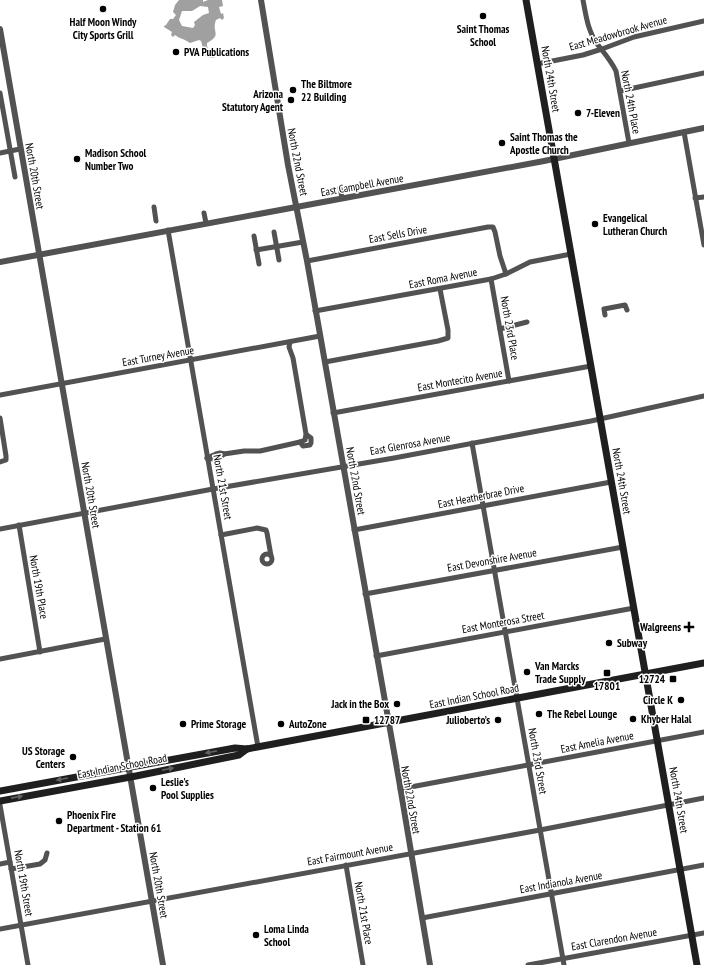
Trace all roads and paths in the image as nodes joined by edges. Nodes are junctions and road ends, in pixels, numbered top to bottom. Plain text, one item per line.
1 (260, 0) edge
2 (526, 0) edge
3 (583, 0) edge
4 (704, 21) edge
5 (0, 29) edge
6 (1, 48) edge
7 (602, 49) junction
8 (537, 64) junction
9 (704, 73) edge
10 (620, 91) junction
11 (0, 93) edge
12 (1, 101) edge
13 (704, 128) edge
14 (684, 132) junction
15 (629, 143) junction
16 (20, 149) junction
17 (10, 151) junction
18 (0, 153) edge
19 (554, 159) junction
20 (15, 177) dead end
21 (340, 188) dead end
22 (704, 196) edge
23 (342, 198) junction
24 (695, 198) junction
25 (154, 207) dead end
26 (297, 207) junction
27 (204, 213) dead end
28 (156, 221) dead end
29 (206, 224) junction
30 (168, 230) junction
31 (274, 232) dead end
32 (254, 236) dead end
33 (303, 242) junction
34 (704, 245) edge
35 (276, 247) junction
36 (256, 250) junction
37 (571, 254) junction
38 (38, 255) junction
39 (279, 260) dead end
40 (307, 261) junction
41 (0, 262) edge
42 (259, 264) dead end
43 (506, 274) junction
44 (491, 279) junction
45 (440, 289) junction
46 (627, 310) dead end
47 (315, 311) junction
48 (605, 315) dead end
49 (527, 322) dead end
50 (500, 329) junction
51 (320, 336) junction
52 (290, 342) junction
53 (190, 360) junction
54 (324, 362) junction
55 (590, 366) junction
56 (509, 381) junction
57 (61, 384) junction
58 (0, 395) edge
59 (704, 396) edge
60 (333, 413) junction
61 (0, 418) edge
62 (600, 419) junction
63 (472, 443) junction
64 (207, 458) junction
65 (0, 462) edge
66 (343, 466) junction
67 (612, 482) junction
68 (213, 488) junction
69 (483, 506) junction
70 (84, 513) junction
71 (18, 525) junction
72 (0, 529) edge
73 (354, 530) junction
74 (221, 535) junction
75 (623, 547) junction
76 (271, 556) dead end
77 (494, 570) junction
78 (365, 594) junction
79 (634, 608) junction
80 (505, 632) junction
81 (105, 639) junction
82 (40, 652) junction
83 (376, 656) junction
84 (0, 659) edge
85 (704, 663) edge
86 (646, 675) junction
87 (518, 699) junction
88 (388, 723) junction
89 (704, 732) edge
90 (658, 741) junction
91 (258, 747) junction
92 (247, 749) junction
93 (529, 765) junction
94 (128, 767) junction
95 (129, 777) junction
96 (400, 789) junction
97 (0, 791) edge
98 (704, 798) edge
99 (0, 801) edge
100 (0, 805) edge
101 (669, 806) junction
102 (540, 830) junction
103 (47, 853) dead end
104 (410, 853) junction
105 (10, 862) junction
106 (0, 864) edge
107 (346, 865) junction
108 (704, 865) edge
109 (11, 869) junction
110 (681, 870) junction
111 (552, 894) junction
112 (151, 901) junction
113 (422, 918) junction
114 (21, 925) junction
115 (0, 929) edge
116 (704, 933) edge
117 (692, 935) junction
118 (563, 959) junction
119 (28, 965) edge
120 (163, 965) edge
121 (364, 965) edge
122 (430, 965) edge
123 (528, 965) edge
124 (564, 965) edge
125 (697, 965) edge

1 - 26 street, North 22nd Street
2 - 8 main road, North 24th Street
3 - 7 street, North 24th Place
4 - 7 street, East Meadowbrook Avenue
5 - 6 street, North 20th Street
6 - 16 street, North 20th Street
7 - 8 street, East Meadowbrook Avenue
7 - 10 street, North 24th Place
8 - 19 main road, North 24th Street
9 - 10 street
10 - 15 street, North 24th Place
11 - 12 street, North 20th Street
12 - 17 street, North 20th Street
13 - 14 street, East Campbell Avenue
14 - 15 street, East Campbell Avenue
14 - 24 street
15 - 19 street, East Campbell Avenue
16 - 17 street
16 - 38 street, North 20th Street
17 - 18 street
17 - 20 street, North 20th Street
19 - 23 street, East Campbell Avenue
19 - 37 main road, North 24th Street
21 - 23 street
22 - 24 street
23 - 26 street, East Campbell Avenue
24 - 34 street
25 - 28 street
26 - 29 street, East Campbell Avenue
26 - 33 street, North 22nd Street
27 - 29 street
29 - 30 street, East Campbell Avenue
30 - 38 street, East Campbell Avenue
30 - 53 street, North 21st Street
31 - 35 street
32 - 36 street
33 - 35 street
33 - 40 street, North 22nd Street
35 - 36 street
35 - 39 street
36 - 42 street
37 - 43 street, East Roma Avenue
37 - 55 main road, North 24th Street
38 - 41 street, East Campbell Avenue
38 - 57 street, North 20th Street
40 - 43 street, East Sells Drive
40 - 47 street, North 22nd Street
43 - 44 street, East Roma Avenue
44 - 45 street, East Roma Avenue
44 - 50 street, North 23rd Place
45 - 47 street, East Roma Avenue
45 - 54 street
46 - 48 street
47 - 51 street, North 22nd Street
49 - 50 street
50 - 56 street, North 23rd Place
51 - 52 street, East Turney Avenue
51 - 54 street, North 22nd Street
52 - 53 street, East Turney Avenue
52 - 64 street
53 - 57 street, East Turney Avenue
53 - 64 street, North 21st Street
54 - 60 street, North 22nd Street
55 - 56 street, East Montecito Avenue
55 - 62 main road, North 24th Street
56 - 60 street, East Montecito Avenue
57 - 58 street, East Turney Avenue
57 - 70 street, North 20th Street
59 - 62 street, East Glenrosa Avenue
60 - 66 street, North 22nd Street
61 - 65 street
62 - 63 street, East Glenrosa Avenue
62 - 67 main road, North 24th Street
63 - 66 street, East Glenrosa Avenue
63 - 69 street, North 23rd Street
64 - 68 street, North 21st Street
66 - 68 street, East Glenrosa Avenue
66 - 73 street, North 22nd Street
67 - 69 street, East Heatherbrae Drive
67 - 75 main road, North 24th Street
68 - 70 street, East Glenrosa Avenue
68 - 74 street, North 21st Street
69 - 73 street, East Heatherbrae Drive
69 - 77 street, North 23rd Street
70 - 71 street, East Glenrosa Avenue
70 - 81 street, North 20th Street
71 - 72 street, East Glenrosa Avenue
71 - 82 street, North 19th Place
73 - 78 street, North 22nd Street
74 - 76 street
74 - 91 street, North 21st Street
75 - 77 street, East Devonshire Avenue
75 - 79 main road, North 24th Street
77 - 78 street, East Devonshire Avenue
77 - 80 street, North 23rd Street
78 - 83 street, North 22nd Street
79 - 80 street, East Monterosa Street
79 - 86 main road, North 24th Street
80 - 83 street, East Monterosa Street
80 - 87 street, North 23rd Street
81 - 82 street
81 - 94 street, North 20th Street
82 - 84 street
83 - 88 street, North 22nd Street
85 - 86 main road, East Indian School Road
86 - 87 main road, East Indian School Road
86 - 90 main road, North 24th Street
87 - 88 main road, East Indian School Road
87 - 93 street, North 23rd Street
88 - 91 main road, East Indian School Road
88 - 96 street, North 22nd Street
89 - 90 street, East Amelia Avenue
90 - 93 street, East Amelia Avenue
90 - 101 main road, North 24th Street
91 - 92 main road, East Indian School Road
92 -> 94 main road, East Indian School Road
95 -> 92 main road, East Indian School Road
93 - 96 street, East Amelia Avenue
93 - 102 street, North 23rd Street
94 - 95 street, North 20th Street
94 -> 97 main road, East Indian School Road
99 -> 95 main road, East Indian School Road
95 - 112 street, North 20th Street
96 - 104 street, North 22nd Street
98 - 101 street, East Fairmount Avenue
100 - 105 street, North 19th Street
101 - 102 street, East Fairmount Avenue
101 - 110 main road, North 24th Street
102 - 104 street, East Fairmount Avenue
102 - 111 street, North 23rd Street
103 - 109 street
104 - 107 street, East Fairmount Avenue
104 - 113 street, North 22nd Street
105 - 106 street
105 - 109 street, North 19th Street
107 - 112 street, East Fairmount Avenue
107 - 121 street, North 21st Place
108 - 110 street, East Indianola Avenue
109 - 114 street, North 19th Street
110 - 111 street, East Indianola Avenue
110 - 117 main road, North 24th Street
111 - 113 street, East Indianola Avenue
111 - 118 street, North 23rd Street
112 - 114 street, East Fairmount Avenue
112 - 120 street, North 20th Street
113 - 122 street, North 22nd Street
114 - 115 street, East Fairmount Avenue
114 - 119 street, North 19th Street
116 - 117 street, East Clarendon Avenue
117 - 118 street, East Clarendon Avenue
117 - 125 main road, North 24th Street
118 - 123 street, East Clarendon Avenue
118 - 124 street, North 23rd Street

